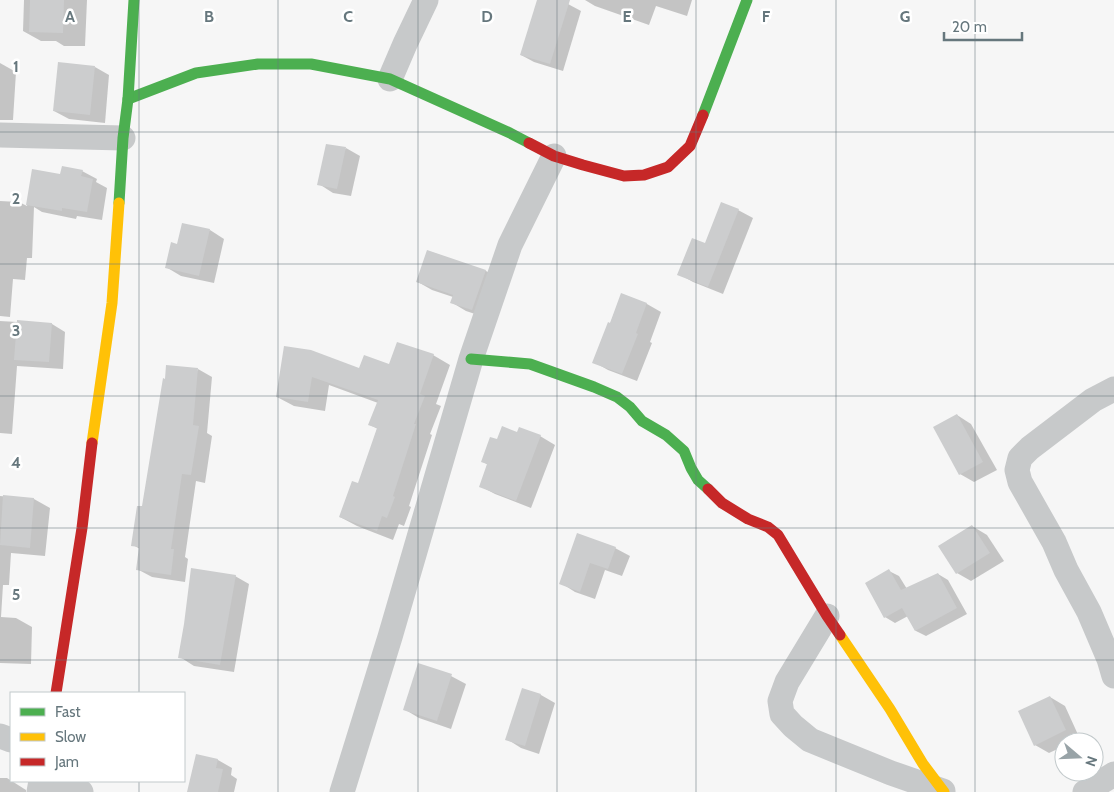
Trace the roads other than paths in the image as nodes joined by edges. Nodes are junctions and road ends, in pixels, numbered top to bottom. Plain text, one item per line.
1 (134, 0) edge
2 (426, 0) edge
3 (747, 0) edge
4 (390, 79) junction
5 (128, 99) junction
6 (0, 135) edge
7 (123, 138) junction
8 (554, 156) junction
9 (471, 359) junction
10 (1114, 389) edge
11 (827, 616) junction
12 (1114, 676) edge
13 (56, 692) edge
14 (1114, 774) edge
15 (59, 782) edge
16 (81, 792) edge
17 (342, 792) edge
18 (944, 792) edge
19 (1085, 792) edge

1 - 5 street
2 - 4 street
3 - 8 street
4 - 5 street
4 - 8 street
5 - 7 street
6 - 7 street
7 - 13 street
8 - 9 street
9 - 11 street
9 - 17 street
10 - 12 street
11 - 18 street
11 - 18 street
14 - 19 street
15 - 16 street

